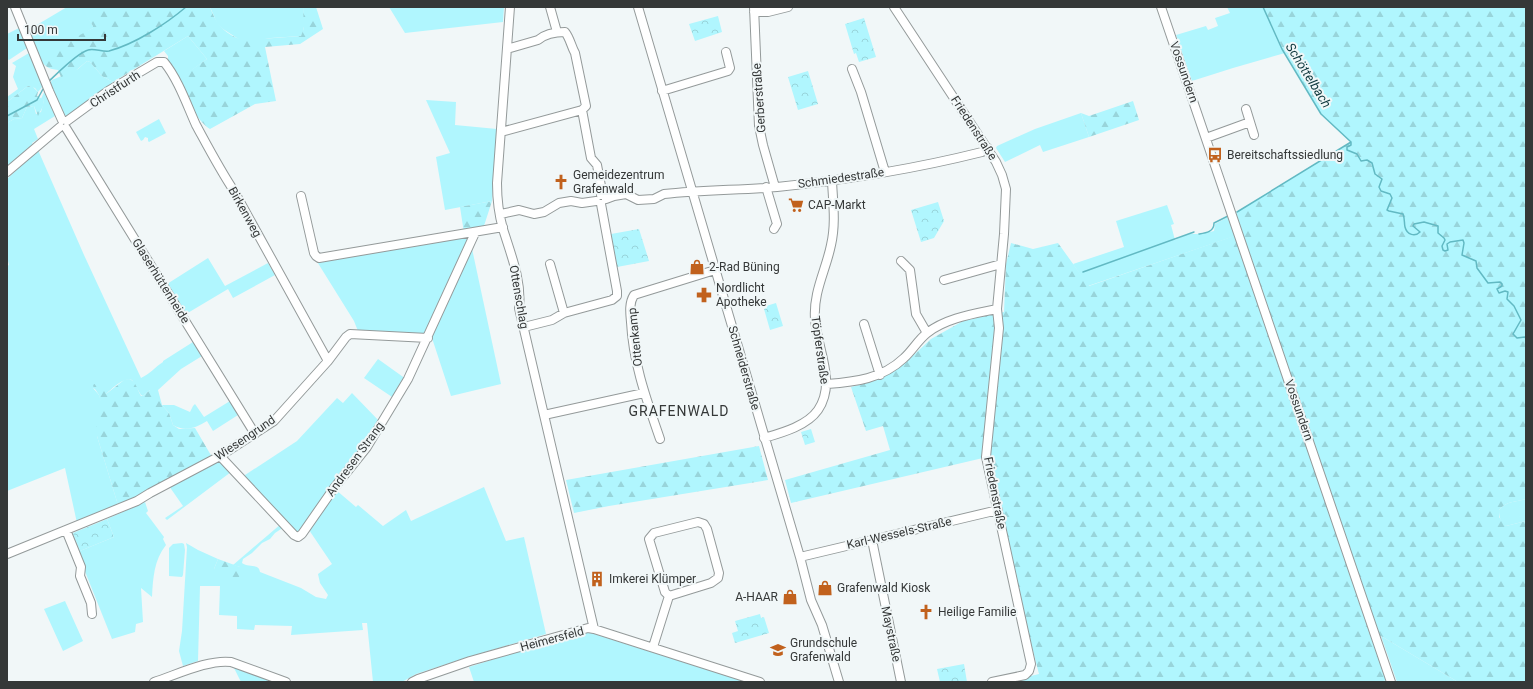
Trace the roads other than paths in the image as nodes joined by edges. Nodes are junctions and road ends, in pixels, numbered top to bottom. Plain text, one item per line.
1 (15, 7) edge
2 (510, 7) edge
3 (550, 7) edge
4 (638, 7) edge
5 (788, 7) edge
6 (894, 7) edge
7 (1161, 7) edge
8 (754, 10) edge
9 (557, 32) junction
10 (507, 49) junction
11 (726, 52) dead end
12 (164, 62) joint
13 (852, 69) dead end
14 (662, 91) junction
15 (1246, 109) dead end
16 (582, 110) junction
17 (1250, 122) junction
18 (64, 124) junction
19 (500, 132) junction
20 (1254, 135) dead end
21 (1206, 138) junction
22 (988, 148) junction
23 (7, 172) edge
24 (885, 172) junction
25 (832, 181) junction
26 (771, 187) junction
27 (692, 191) junction
28 (301, 196) dead end
29 (601, 200) junction
30 (501, 214) junction
31 (503, 227) junction
32 (774, 229) dead end
33 (475, 233) junction
34 (901, 261) dead end
35 (550, 264) dead end
36 (1001, 264) junction
37 (715, 270) junction
38 (944, 280) dead end
39 (996, 309) junction
40 (564, 313) junction
41 (864, 324) dead end
42 (524, 327) junction
43 (927, 333) junction
44 (428, 338) junction
45 (328, 361) junction
46 (880, 375) junction
47 (827, 384) junction
48 (644, 393) junction
49 (544, 415) junction
50 (255, 434) junction
51 (764, 438) junction
52 (660, 439) dead end
53 (220, 456) junction
54 (998, 510) junction
55 (66, 530) junction
56 (872, 540) junction
57 (7, 554) edge
58 (800, 557) junction
59 (669, 596) junction
60 (92, 614) dead end
61 (594, 629) junction
62 (653, 647) junction
63 (154, 682) edge
64 (286, 682) edge
65 (412, 682) edge
66 (760, 682) edge
67 (839, 682) edge
68 (902, 682) edge
69 (992, 682) edge
70 (1391, 682) edge

1 - 18 street, Glaserhüttenheide
2 - 10 street, Ottenschlag
3 - 9 street
4 - 14 street, Schneiderstraße
5 - 8 street
6 - 22 street, Friedenstraße
7 - 21 street, Vossundern
8 - 26 street, Gerberstraße
9 - 10 street
9 - 16 street
10 - 19 street, Ottenschlag
11 - 14 street
12 - 18 street, Christfurth
12 - 45 street, Birkenweg
13 - 24 street
14 - 27 street, Schneiderstraße
15 - 17 street
16 - 19 street
16 - 29 street
17 - 20 street
17 - 21 street
18 - 23 street, Christfurth
18 - 50 street, Glaserhüttenheide
19 - 30 street, Ottenschlag
21 - 70 street, Vossundern
22 - 24 street, Schmiedestraße
22 - 36 street, Friedenstraße
24 - 25 street, Schmiedestraße
25 - 26 street, Schmiedestraße
25 - 47 street, Töpferstraße
26 - 27 street, Schmiedestraße
26 - 32 street, Gerberstraße
27 - 29 street, Schmiedestraße
27 - 37 street, Schneiderstraße
28 - 33 street
29 - 30 street, Schmiedestraße
29 - 40 street
30 - 31 street, Ottenschlag
31 - 33 street
31 - 42 street, Ottenschlag
33 - 44 street, Andresen Strang
34 - 43 street
35 - 40 street
36 - 38 street
36 - 39 street, Friedenstraße
37 - 48 street, Ottenkamp
37 - 51 street, Schneiderstraße
39 - 43 street
39 - 54 street, Friedenstraße
40 - 42 street
41 - 46 street
42 - 49 street, Ottenschlag
43 - 46 street
44 - 45 street, Wiesengrund
44 - 53 street, Andresen Strang
45 - 50 street, Wiesengrund
46 - 47 street
47 - 51 street, Töpferstraße
48 - 49 street
48 - 52 street, Ottenkamp
49 - 61 street, Ottenschlag
50 - 53 street, Wiesengrund
51 - 58 street, Schneiderstraße
53 - 55 street, Wiesengrund
54 - 56 street, Karl-Wessels-Straße
54 - 69 street, Friedenstraße
55 - 57 street, Wiesengrund
55 - 60 street
56 - 58 street, Karl-Wessels-Straße
56 - 68 street, Maystraße
58 - 67 street, Schneiderstraße
59 - 59 street
59 - 62 street
61 - 62 street, Heimersfeld
61 - 65 street, Heimersfeld
62 - 66 street, Heimersfeld
63 - 64 street

